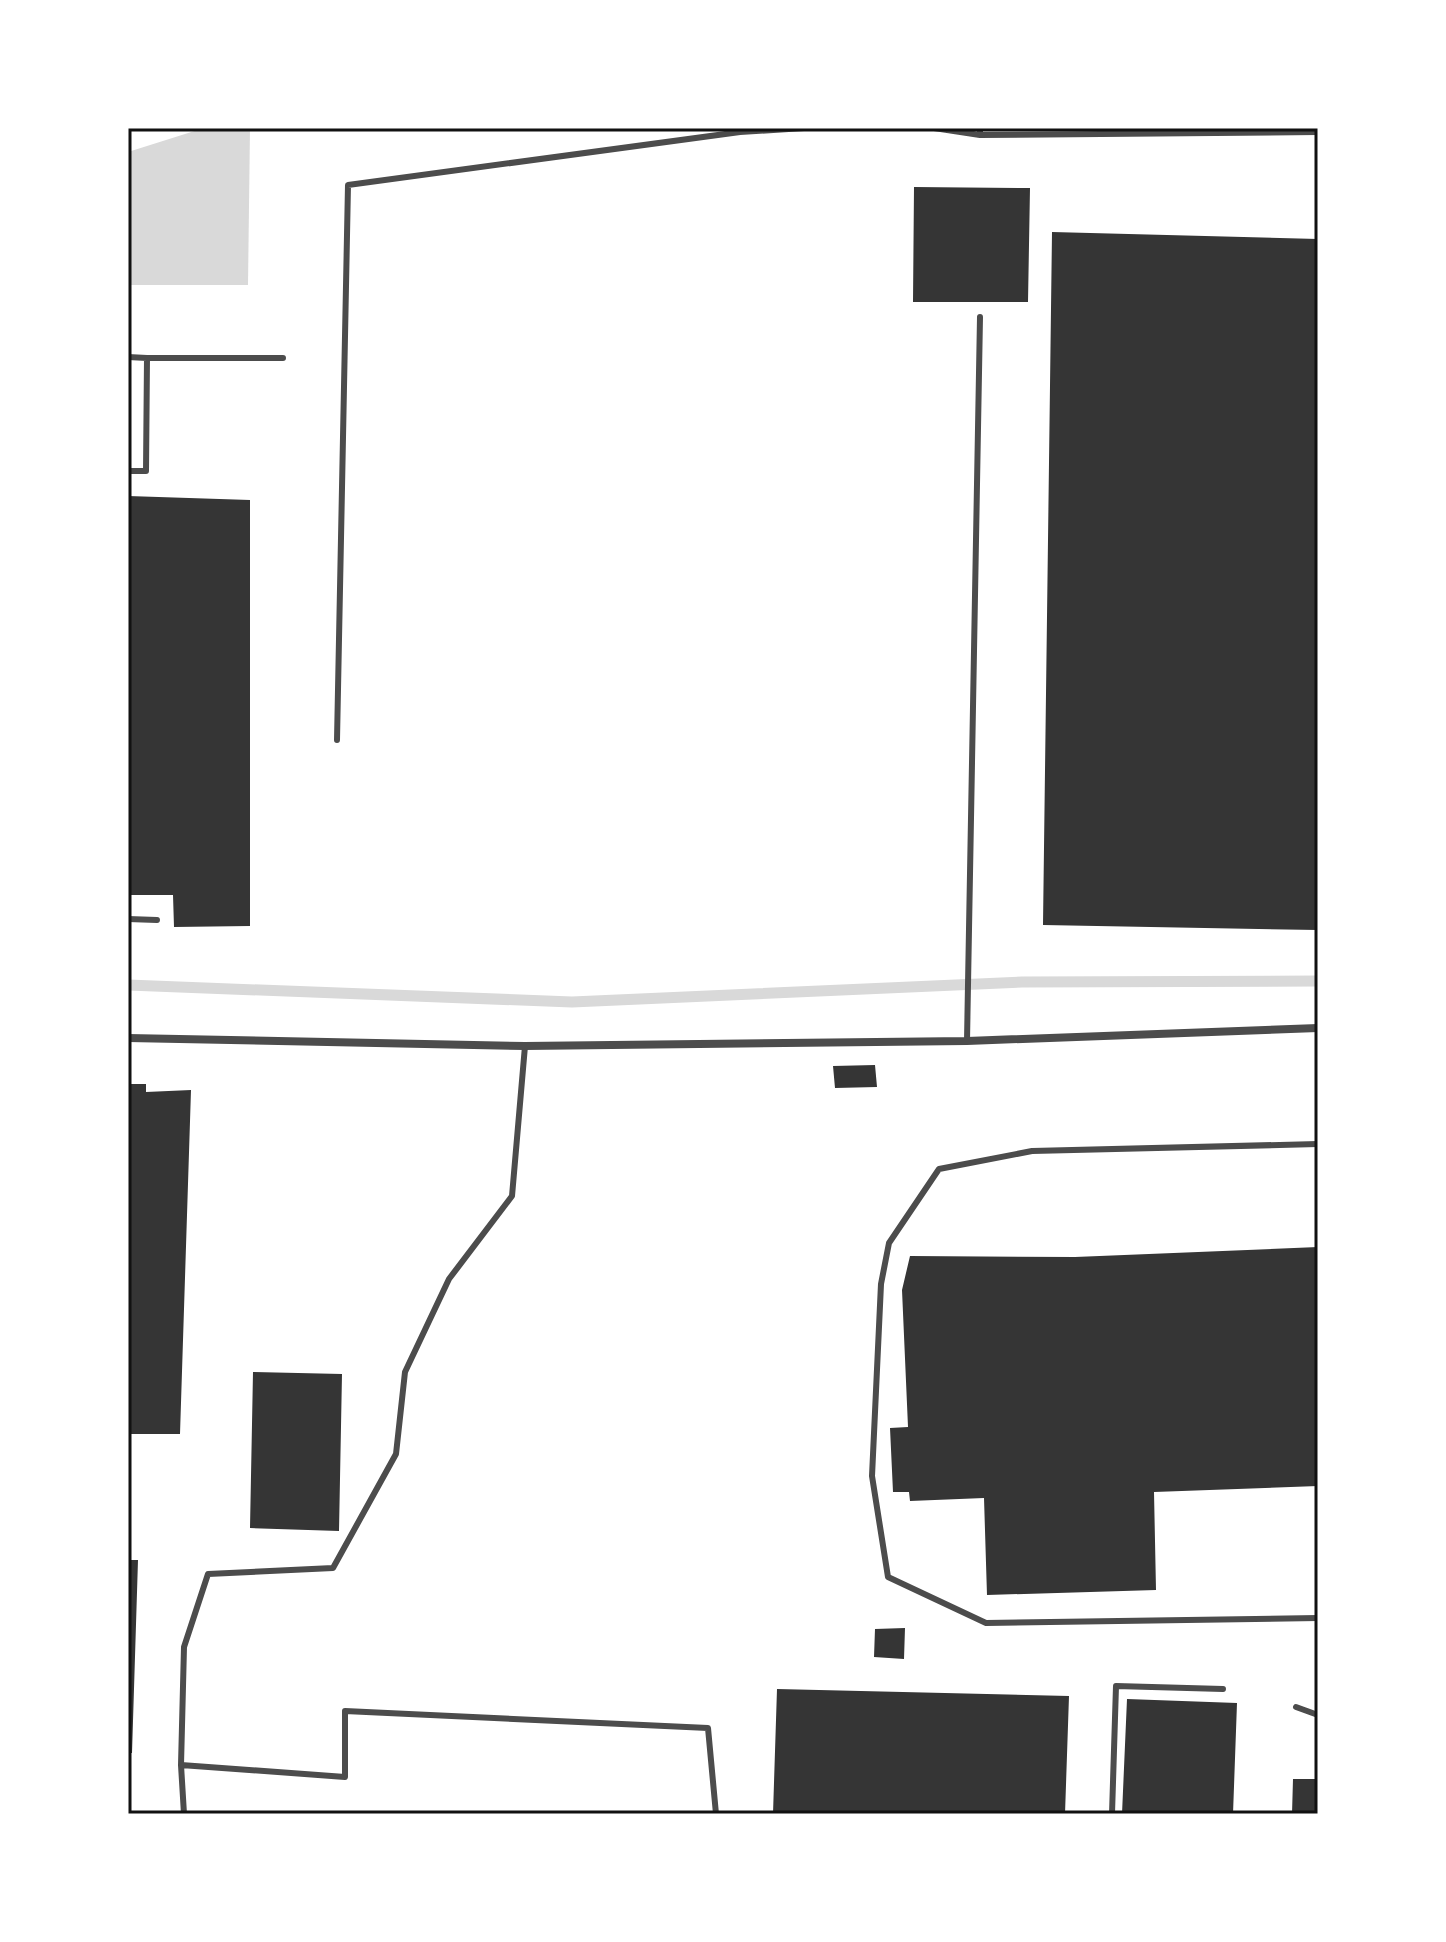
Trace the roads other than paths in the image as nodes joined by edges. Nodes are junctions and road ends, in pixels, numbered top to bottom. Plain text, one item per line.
1 (804, 128) edge
2 (934, 128) edge
3 (980, 132) edge
4 (1318, 132) edge
5 (980, 317) dead end
6 (128, 357) edge
7 (147, 358) junction
8 (283, 358) dead end
9 (128, 471) edge
10 (337, 740) dead end
11 (128, 919) edge
12 (157, 920) dead end
13 (1318, 1028) edge
14 (128, 1038) edge
15 (967, 1041) junction
16 (525, 1046) junction
17 (1318, 1144) edge
18 (1318, 1618) edge
19 (1223, 1689) dead end
20 (1296, 1707) dead end
21 (1318, 1715) edge
22 (181, 1765) junction
23 (184, 1814) edge
24 (716, 1814) edge
25 (1112, 1814) edge

1 - 10 lane
2 - 3 lane
3 - 4 lane
5 - 15 lane
6 - 7 lane
7 - 8 lane
7 - 9 lane
11 - 12 lane
13 - 15 street
14 - 16 street
15 - 16 street
16 - 22 lane
17 - 18 lane
19 - 25 lane
20 - 21 lane
22 - 23 lane
22 - 24 lane

